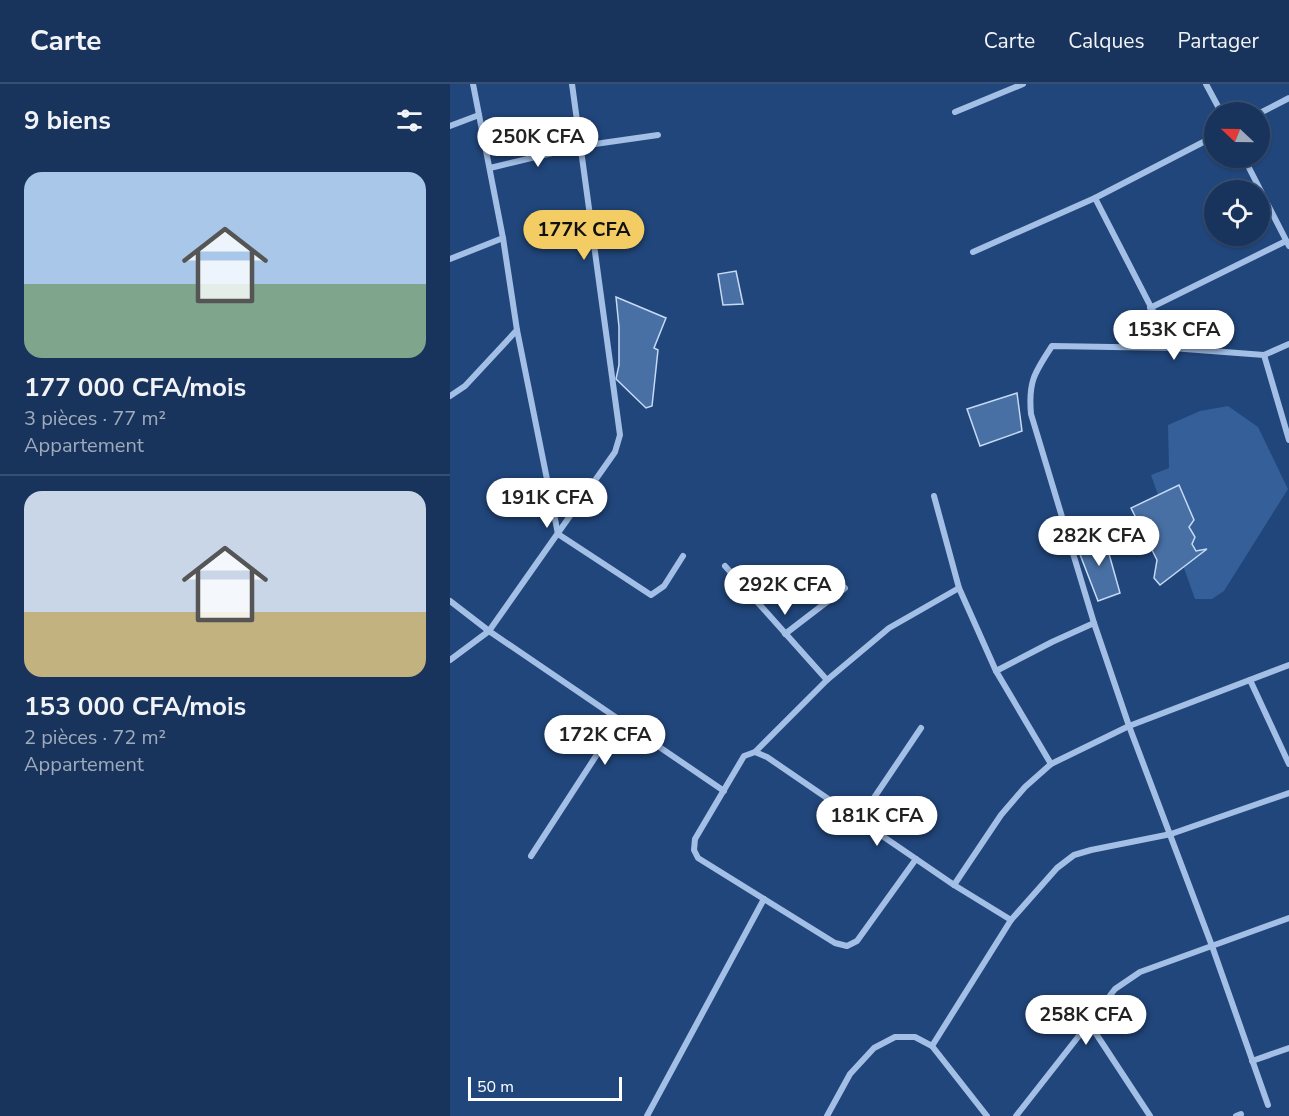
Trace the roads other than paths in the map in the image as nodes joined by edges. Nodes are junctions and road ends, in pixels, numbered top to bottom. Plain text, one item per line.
1 (473, 84) edge
2 (572, 84) edge
3 (1023, 84) edge
4 (1206, 84) edge
5 (1289, 98) edge
6 (1216, 102) edge
7 (1270, 108) edge
8 (955, 112) dead end
9 (479, 115) junction
10 (450, 126) edge
11 (658, 135) dead end
12 (1204, 142) edge
13 (581, 146) junction
14 (490, 168) junction
15 (1249, 168) edge
16 (1095, 198) junction
17 (503, 238) junction
18 (1288, 244) edge
19 (973, 252) dead end
20 (450, 259) edge
21 (1150, 308) junction
22 (517, 330) junction
23 (1289, 344) edge
24 (1172, 348) junction
25 (1264, 356) junction
26 (450, 396) edge
27 (1289, 440) edge
28 (934, 496) dead end
29 (558, 534) junction
30 (684, 556) dead end
31 (725, 566) dead end
32 (844, 588) dead end
33 (959, 588) junction
34 (450, 601) edge
35 (1094, 623) junction
36 (489, 631) junction
37 (785, 634) junction
38 (450, 660) edge
39 (1289, 665) edge
40 (996, 671) junction
41 (1250, 680) junction
42 (827, 681) junction
43 (620, 719) junction
44 (1130, 726) junction
45 (921, 728) dead end
46 (755, 752) junction
47 (1051, 764) junction
48 (1289, 764) edge
49 (724, 791) junction
50 (1289, 793) edge
51 (859, 820) junction
52 (1171, 834) junction
53 (531, 856) dead end
54 (916, 859) junction
55 (954, 885) junction
56 (764, 899) junction
57 (1289, 918) edge
58 (1011, 920) junction
59 (1212, 946) junction
60 (1089, 1023) junction
61 (932, 1046) junction
62 (1289, 1048) edge
63 (1252, 1060) junction
64 (1268, 1105) dead end
65 (647, 1116) edge
66 (827, 1116) edge
67 (987, 1116) edge
68 (1016, 1116) edge
69 (1150, 1116) edge

1 - 9 street
2 - 13 street
3 - 8 street
4 - 6 street
5 - 7 street
9 - 10 street
9 - 14 street
11 - 13 street
12 - 16 street
13 - 14 street
13 - 29 street
14 - 17 street
15 - 18 street
16 - 19 street
16 - 21 street
17 - 20 street
17 - 22 street
18 - 21 street
21 - 24 street
22 - 26 street
22 - 29 street
23 - 25 street
24 - 25 street
24 - 35 street
25 - 27 street
28 - 33 street
29 - 30 street
29 - 36 street
31 - 37 street
32 - 37 street
33 - 40 street
33 - 42 street
34 - 36 street
35 - 40 street
35 - 44 street
36 - 38 street
36 - 43 street
37 - 42 street
39 - 41 street
40 - 47 street
41 - 44 street
41 - 48 street
42 - 46 street
43 - 49 street
43 - 53 street
44 - 47 street
44 - 52 street
45 - 51 street
46 - 49 street
46 - 51 street
47 - 55 street
49 - 56 street
50 - 52 street
51 - 54 street
52 - 58 street
52 - 59 street
54 - 55 street
54 - 56 street
55 - 58 street
56 - 65 street
57 - 59 street
58 - 61 street
59 - 60 street
59 - 63 street
60 - 68 street
60 - 69 street
61 - 66 street
61 - 67 street
62 - 63 street
63 - 64 street

